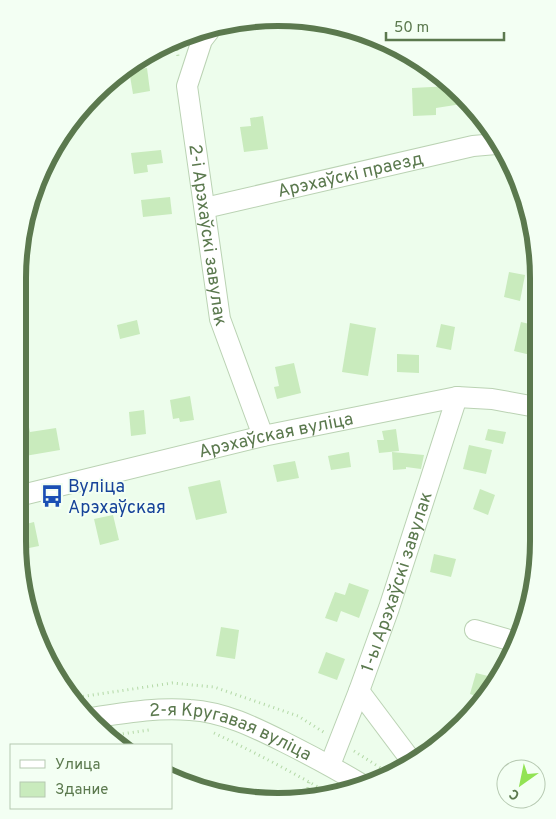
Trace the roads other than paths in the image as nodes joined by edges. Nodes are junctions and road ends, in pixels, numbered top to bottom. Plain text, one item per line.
1 (204, 38) edge
2 (491, 144) edge
3 (205, 208) junction
4 (457, 397) junction
5 (530, 406) edge
6 (262, 436) junction
7 (26, 494) edge
8 (475, 630) dead end
9 (510, 640) edge
10 (359, 691) junction
11 (98, 717) edge
12 (408, 756) edge
13 (330, 765) junction
14 (355, 780) edge

1 - 3 street, 2-і Арэхаўскі завулак
2 - 3 street, Арэхаўскі праезд
3 - 6 street, 2-і Арэхаўскі завулак
4 - 5 street, Арэхаўская вуліца
4 - 6 street, Арэхаўская вуліца
4 - 10 street, 1-ы Арэхаўскі завулак
6 - 7 street, Арэхаўская вуліца
8 - 9 street
10 - 12 street
10 - 13 street, 1-ы Арэхаўскі завулак
11 - 13 street, 2-я Кругавая вуліца
13 - 14 street, 2-я Кругавая вуліца

